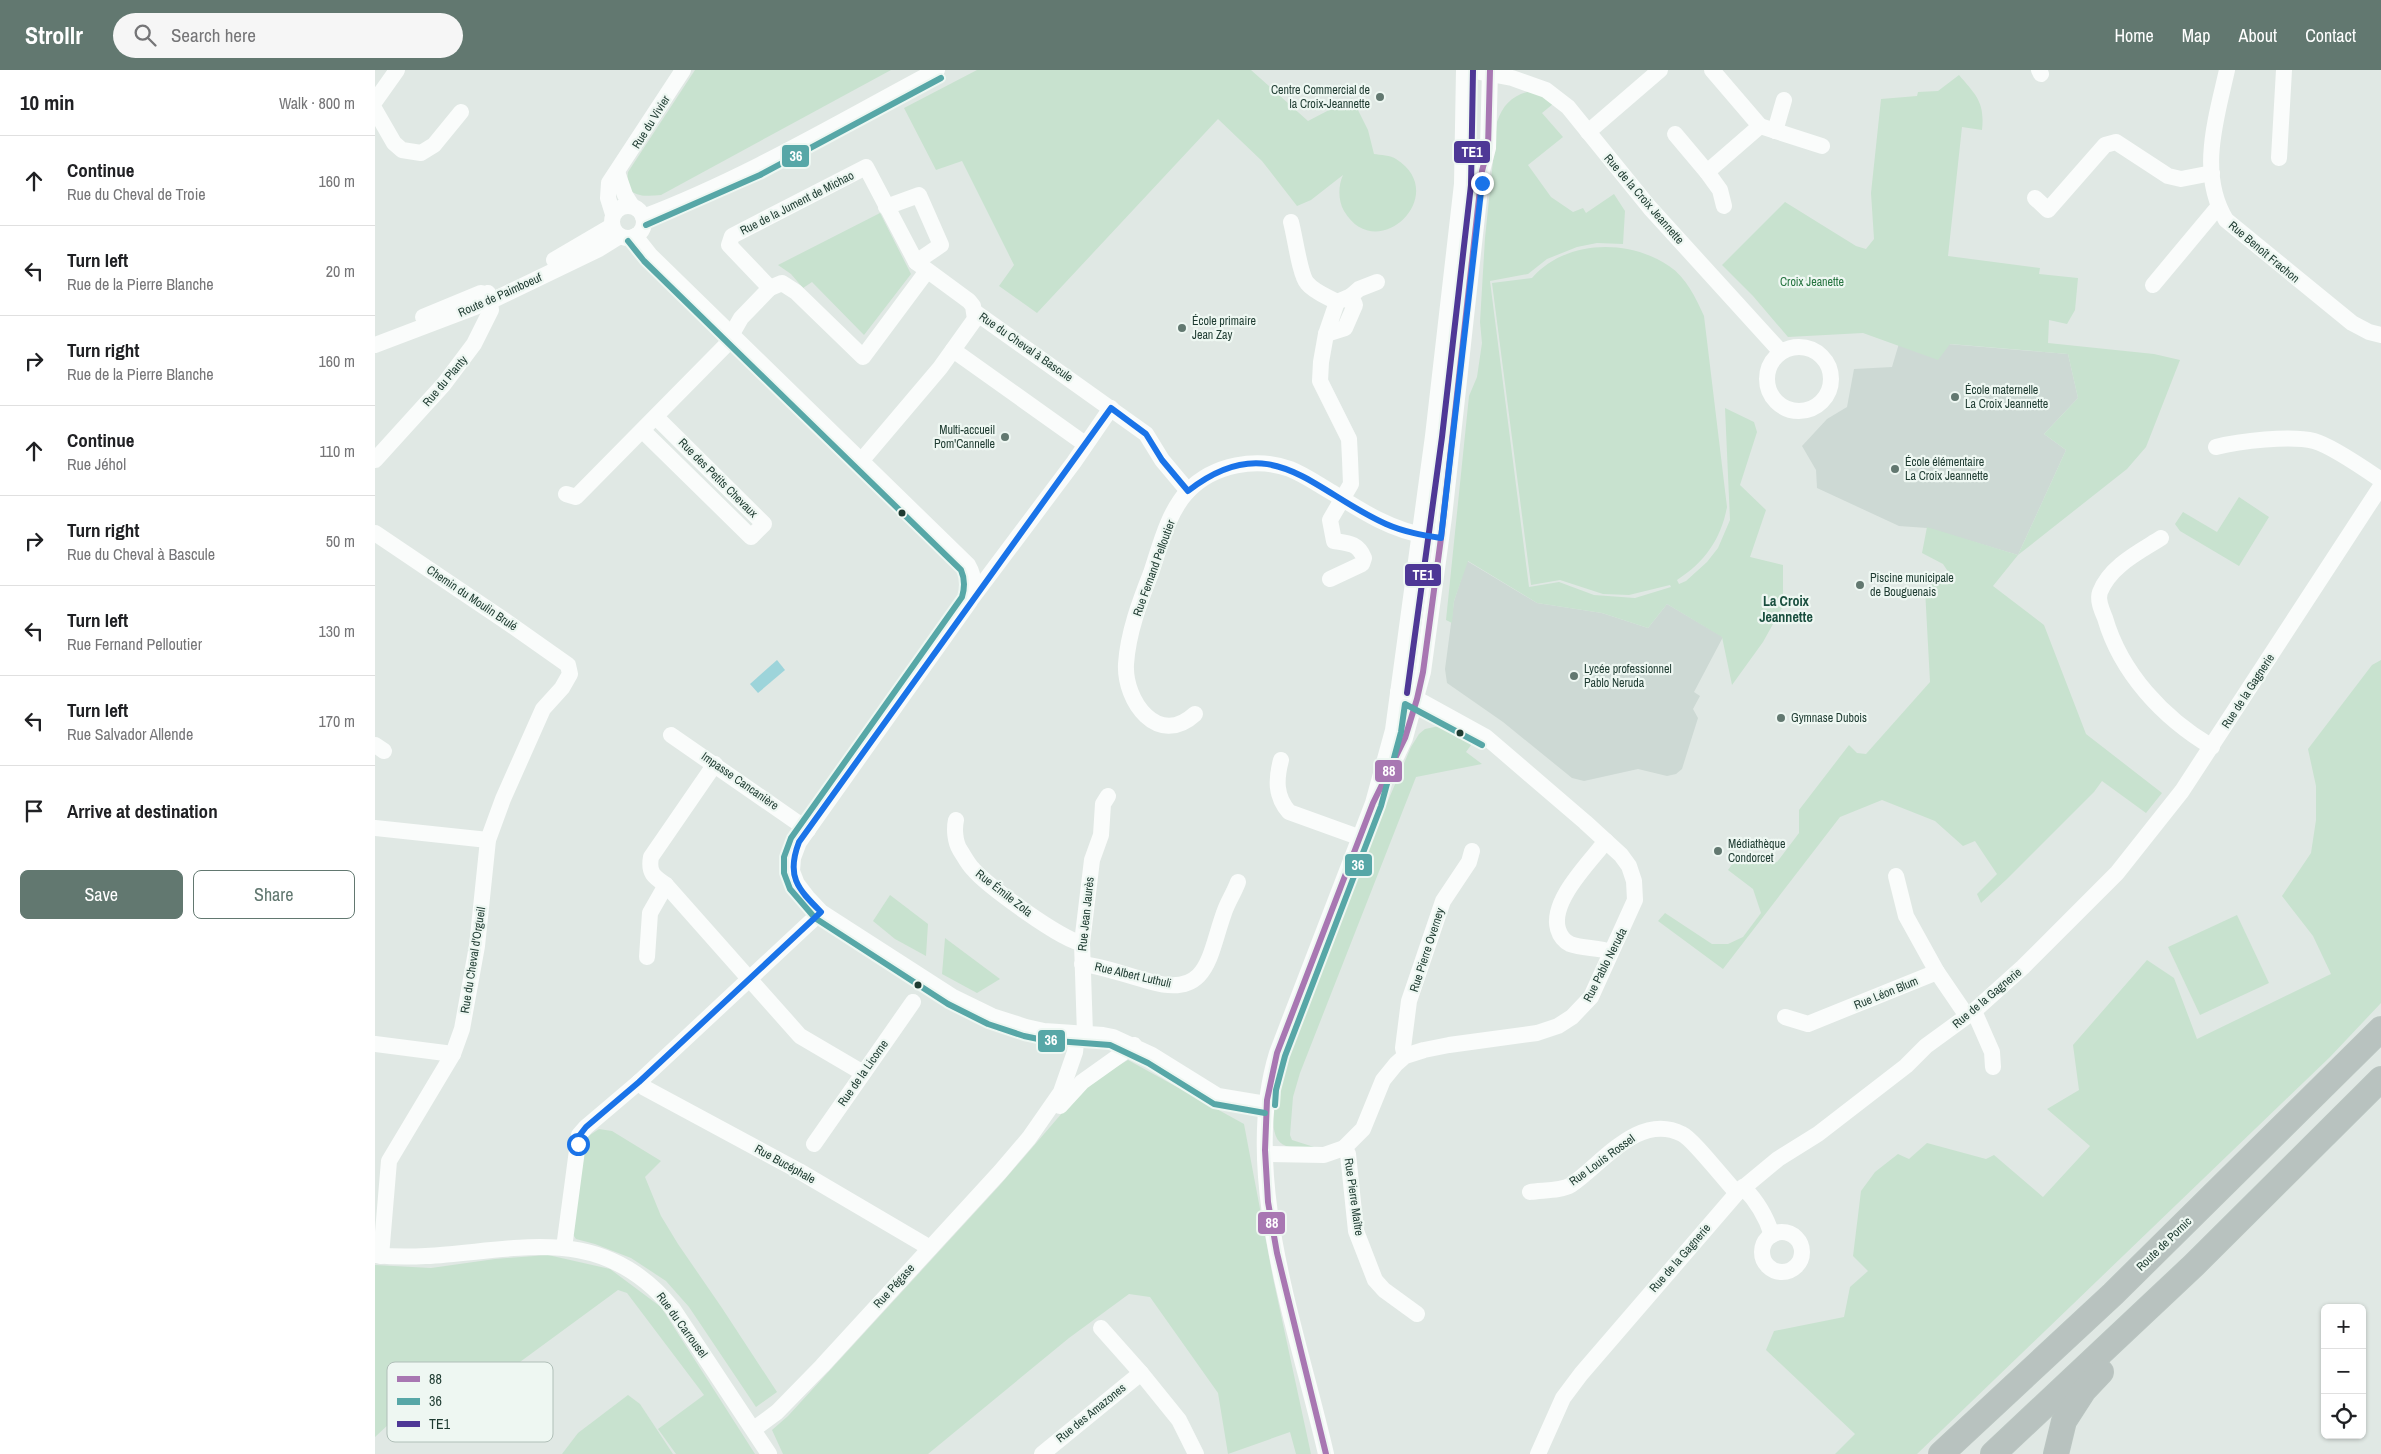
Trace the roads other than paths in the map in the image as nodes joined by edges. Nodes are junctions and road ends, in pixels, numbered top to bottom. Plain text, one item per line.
1 (397, 70) edge
2 (683, 70) edge
3 (937, 70) edge
4 (1464, 70) edge
5 (1469, 70) edge
6 (1659, 70) edge
7 (1712, 70) edge
8 (2227, 70) edge
9 (2284, 70) edge
10 (1490, 72) edge
11 (1784, 100) dead end
12 (375, 101) edge
13 (375, 110) edge
14 (461, 112) dead end
15 (1768, 128) junction
16 (1588, 132) junction
17 (1675, 134) dead end
18 (1822, 146) dead end
19 (2279, 158) dead end
20 (617, 172) junction
21 (1707, 172) junction
22 (2211, 173) junction
23 (2035, 198) dead end
24 (1725, 206) dead end
25 (886, 207) junction
26 (2218, 207) junction
27 (638, 212) junction
28 (1291, 222) dead end
29 (620, 228) junction
30 (922, 267) junction
31 (1377, 282) dead end
32 (2153, 285) dead end
33 (770, 288) junction
34 (489, 296) junction
35 (1344, 299) junction
36 (975, 312) junction
37 (732, 335) junction
38 (2381, 335) edge
39 (375, 338) edge
40 (375, 344) edge
41 (953, 350) junction
42 (1781, 352) dead end
43 (1111, 408) junction
44 (656, 418) junction
45 (643, 431) junction
46 (1085, 444) junction
47 (2217, 447) dead end
48 (375, 460) edge
49 (862, 460) junction
50 (2381, 480) edge
51 (2381, 486) edge
52 (1188, 491) junction
53 (566, 494) dead end
54 (1342, 499) junction
55 (375, 533) edge
56 (1419, 535) junction
57 (1441, 538) junction
58 (2161, 538) dead end
59 (1329, 579) dead end
60 (971, 601) junction
61 (568, 666) joint
62 (1398, 692) junction
63 (1417, 698) junction
64 (1195, 714) dead end
65 (671, 735) dead end
66 (2211, 747) junction
67 (1281, 760) dead end
68 (715, 764) junction
69 (1109, 796) dead end
70 (1373, 803) junction
71 (955, 820) dead end
72 (375, 828) edge
73 (808, 830) junction
74 (1361, 838) junction
75 (488, 840) junction
76 (1606, 841) junction
77 (1472, 851) dead end
78 (1896, 876) dead end
79 (1238, 882) dead end
80 (666, 885) junction
81 (821, 912) junction
82 (1082, 943) junction
83 (1611, 952) junction
84 (647, 957) dead end
85 (1081, 964) junction
86 (1937, 972) junction
87 (750, 980) junction
88 (913, 1002) dead end
89 (1971, 1013) junction
90 (1785, 1017) dead end
91 (2381, 1029) edge
92 (1081, 1034) junction
93 (375, 1044) edge
94 (1134, 1045) junction
95 (453, 1054) junction
96 (1405, 1056) junction
97 (1993, 1067) dead end
98 (863, 1073) junction
99 (2381, 1079) edge
100 (639, 1082) junction
101 (1266, 1104) junction
102 (1029, 1138) junction
103 (815, 1144) dead end
104 (1344, 1148) junction
105 (1265, 1154) junction
106 (1740, 1190) junction
107 (1530, 1192) dead end
108 (1772, 1235) dead end
109 (564, 1248) junction
110 (929, 1248) junction
111 (378, 1255) edge
112 (2151, 1306) junction
113 (1417, 1314) dead end
114 (1101, 1328) dead end
115 (1141, 1373) junction
116 (754, 1429) junction
117 (769, 1454) edge
118 (1042, 1454) edge
119 (1196, 1454) edge
120 (1326, 1454) edge
121 (1538, 1454) edge
122 (1941, 1454) edge
123 (1993, 1454) edge
124 (2056, 1454) edge

1 - 12 street
2 - 20 street, Rue du Vivier
3 - 27 street, Route de Paimboeuf
4 - 56 street
5 - 10 street, Rue de la Croix Jeannette
6 - 16 street
7 - 15 street
8 - 22 street, Rue Benoît Frachon
9 - 19 street
10 - 16 street, Rue de la Croix Jeannette
10 - 57 street
11 - 15 street
13 - 14 street
15 - 18 street
15 - 21 street
16 - 42 street, Rue de la Croix Jeannette
17 - 21 street
20 - 27 street
20 - 29 street, Rue du Vivier
21 - 24 street
22 - 23 street
22 - 26 street, Rue Benoît Frachon
25 - 30 street, Rue de la Jument de Michao
25 - 30 street
25 - 33 street, Rue de la Jument de Michao
26 - 32 street
26 - 38 street, Rue Benoît Frachon
27 - 29 street, Route de Paimboeuf
27 - 29 street
28 - 35 street
29 - 34 street, Route de Paimboeuf
29 - 37 street
30 - 33 street
30 - 36 street, Rue de la Jument de Michao
31 - 35 street
33 - 37 street
34 - 39 street, Route de Paimboeuf
34 - 40 street, Route de Paimboeuf
34 - 48 street, Rue du Planty
35 - 54 street
36 - 41 street, Rue du Cheval à Bascule
36 - 43 street, Rue du Cheval à Bascule
37 - 44 street
37 - 49 street
41 - 46 street
41 - 49 street, Rue du Cheval à Bascule
43 - 46 street
43 - 52 street, Rue du Cheval à Bascule
44 - 45 street
44 - 45 street, Rue des Petits Chevaux
45 - 53 street
46 - 60 street
47 - 50 street
49 - 60 street
51 - 66 street, Rue de la Gagnerie
52 - 54 street, Rue Fernand Pelloutier
52 - 64 street, Rue Fernand Pelloutier
54 - 56 street, Rue Fernand Pelloutier
54 - 59 street
55 - 61 street, Chemin du Moulin Brulé
56 - 57 street, Rue Fernand Pelloutier
56 - 62 street
57 - 63 street
58 - 66 street
60 - 73 street
61 - 75 street, Rue du Cheval d'Orgueil
62 - 63 street, Rue Pablo Neruda
62 - 70 street
63 - 70 street
63 - 76 street, Rue Pablo Neruda
65 - 68 street, Impasse Cancanière
66 - 89 street, Rue de la Gagnerie
67 - 74 street
68 - 73 street, Impasse Cancanière
68 - 80 street
69 - 82 street, Rue Jean Jaurès
70 - 74 street
71 - 82 street, Rue Émile Zola
72 - 75 street
73 - 81 street
74 - 101 street
75 - 95 street, Rue du Cheval d'Orgueil
76 - 83 street, Rue Pablo Neruda
76 - 83 street
77 - 96 street, Rue Pierre Overney
78 - 86 street
79 - 85 street, Rue Albert Luthuli
80 - 84 street
80 - 87 street
81 - 87 street
81 - 92 street
82 - 85 street, Rue Jean Jaurès
83 - 96 street, Rue Pablo Neruda
85 - 92 street, Rue Jean Jaurès
86 - 89 street
86 - 90 street, Rue Léon Blum
87 - 98 street
87 - 100 street
88 - 98 street, Rue de la Licorne
89 - 97 street
89 - 106 street, Rue de la Gagnerie
91 - 122 highway, Route de Pornic
92 - 94 street
92 - 102 street, Rue Pégase
93 - 95 street
94 - 101 street
94 - 102 street, Rue Pégase
95 - 111 street, Rue du Cheval d'Orgueil
96 - 104 street
98 - 103 street, Rue de la Licorne
99 - 112 highway
100 - 109 street
100 - 110 street, Rue Bucéphale
101 - 105 street
102 - 110 street, Rue Pégase
104 - 105 street
104 - 113 street, Rue Pierre Maître
105 - 120 street
106 - 107 street, Rue Louis Rossel
106 - 108 street, Rue Louis Rossel
106 - 121 street, Rue de la Gagnerie
109 - 111 street, Rue du Carrousel
109 - 116 street, Rue du Carrousel
110 - 116 street, Rue Pégase
112 - 123 highway
112 - 124 highway
114 - 115 street
115 - 118 street, Rue des Amazones
115 - 119 street
116 - 117 street, Rue du Carrousel

